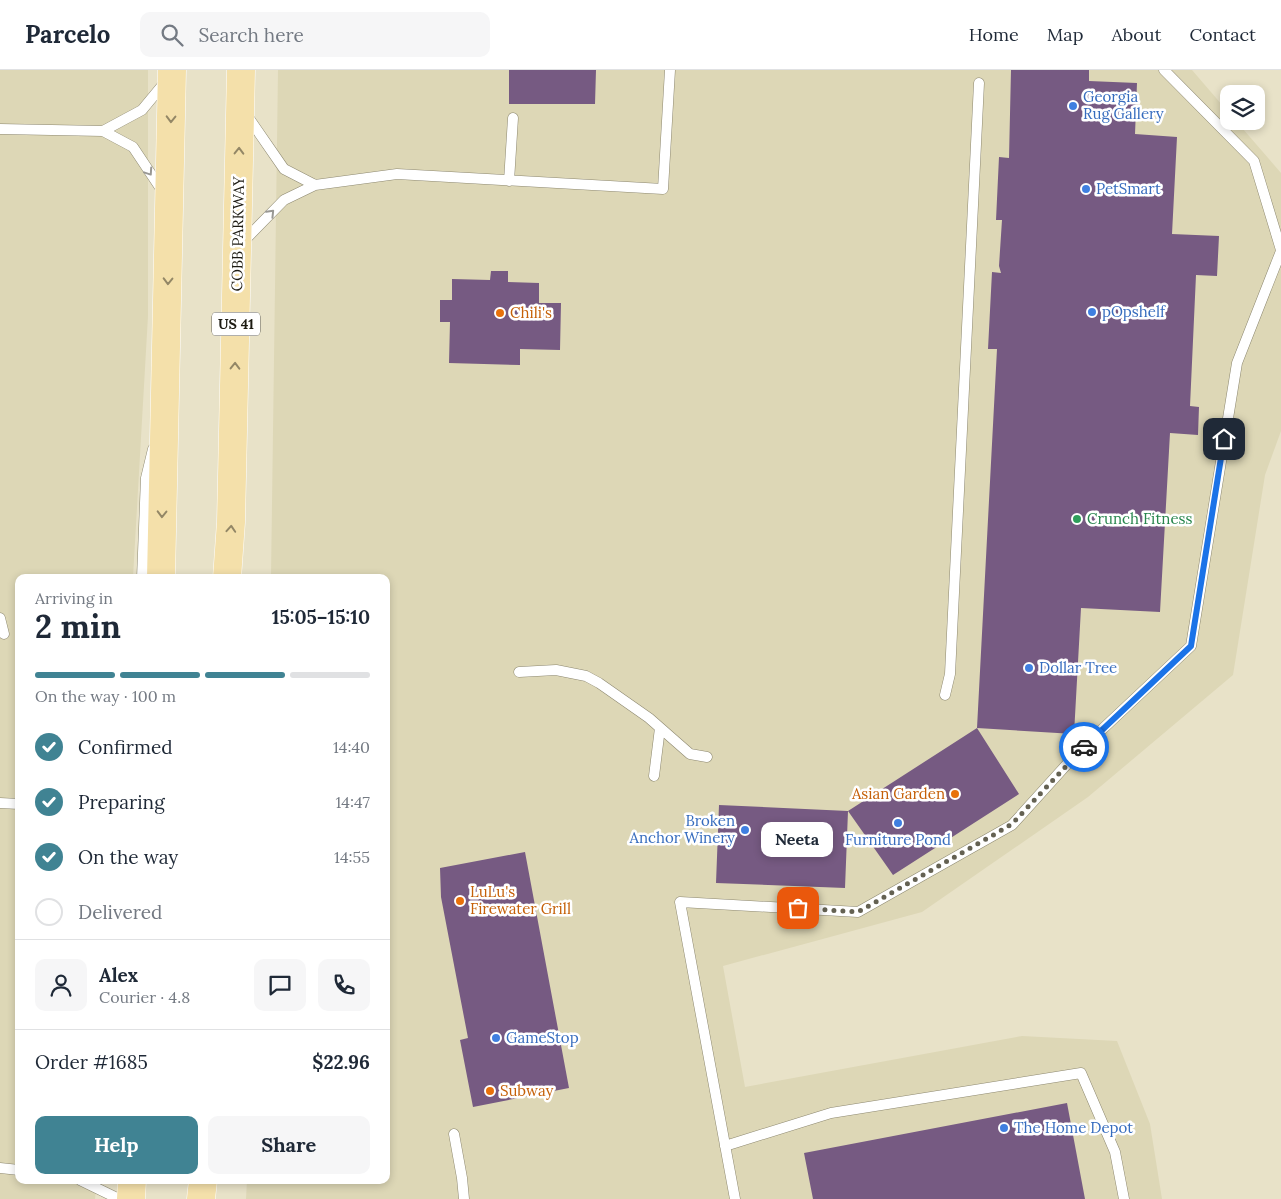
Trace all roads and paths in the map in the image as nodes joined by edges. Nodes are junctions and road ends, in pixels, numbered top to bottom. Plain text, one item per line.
1 (241, 70) edge
2 (670, 70) edge
3 (1164, 70) edge
4 (171, 72) edge
5 (979, 83) dead end
6 (240, 104) junction
7 (513, 118) dead end
8 (0, 129) edge
9 (103, 131) junction
10 (509, 181) junction
11 (315, 185) junction
12 (169, 201) junction
13 (237, 248) junction
14 (1281, 251) edge
15 (165, 397) junction
16 (142, 574) edge
17 (161, 574) edge
18 (227, 574) edge
19 (0, 618) edge
20 (4, 634) dead end
21 (519, 672) dead end
22 (945, 695) dead end
23 (660, 728) junction
24 (707, 757) dead end
25 (654, 776) dead end
26 (0, 803) edge
27 (15, 804) edge
28 (454, 1134) dead end
29 (725, 1146) junction
30 (0, 1168) edge
31 (15, 1170) edge
32 (88, 1184) edge
33 (132, 1184) edge
34 (203, 1184) edge
35 (119, 1199) edge
36 (131, 1199) edge
37 (201, 1199) edge
38 (464, 1199) edge
39 (735, 1199) edge
40 (1124, 1199) edge

1 - 6 main road, COBB PARKWAY / US 41
2 - 10 lane
3 - 14 lane
4 - 9 lane
4 -> 12 main road
5 - 22 lane
6 - 11 lane
13 -> 6 main road, COBB PARKWAY / US 41
7 - 10 lane
8 - 9 lane
9 -> 12 lane
10 - 11 lane
13 -> 11 lane
12 -> 15 main road
18 -> 13 main road, COBB PARKWAY / US 41
14 - 29 lane
15 - 16 lane
15 -> 17 main road
19 - 20 lane
21 - 23 lane
23 - 24 lane
23 - 25 lane
26 - 27 lane
28 - 38 lane
29 - 39 lane
29 - 40 lane
30 - 31 lane
32 - 35 lane
33 - 36 main road
34 - 37 main road

